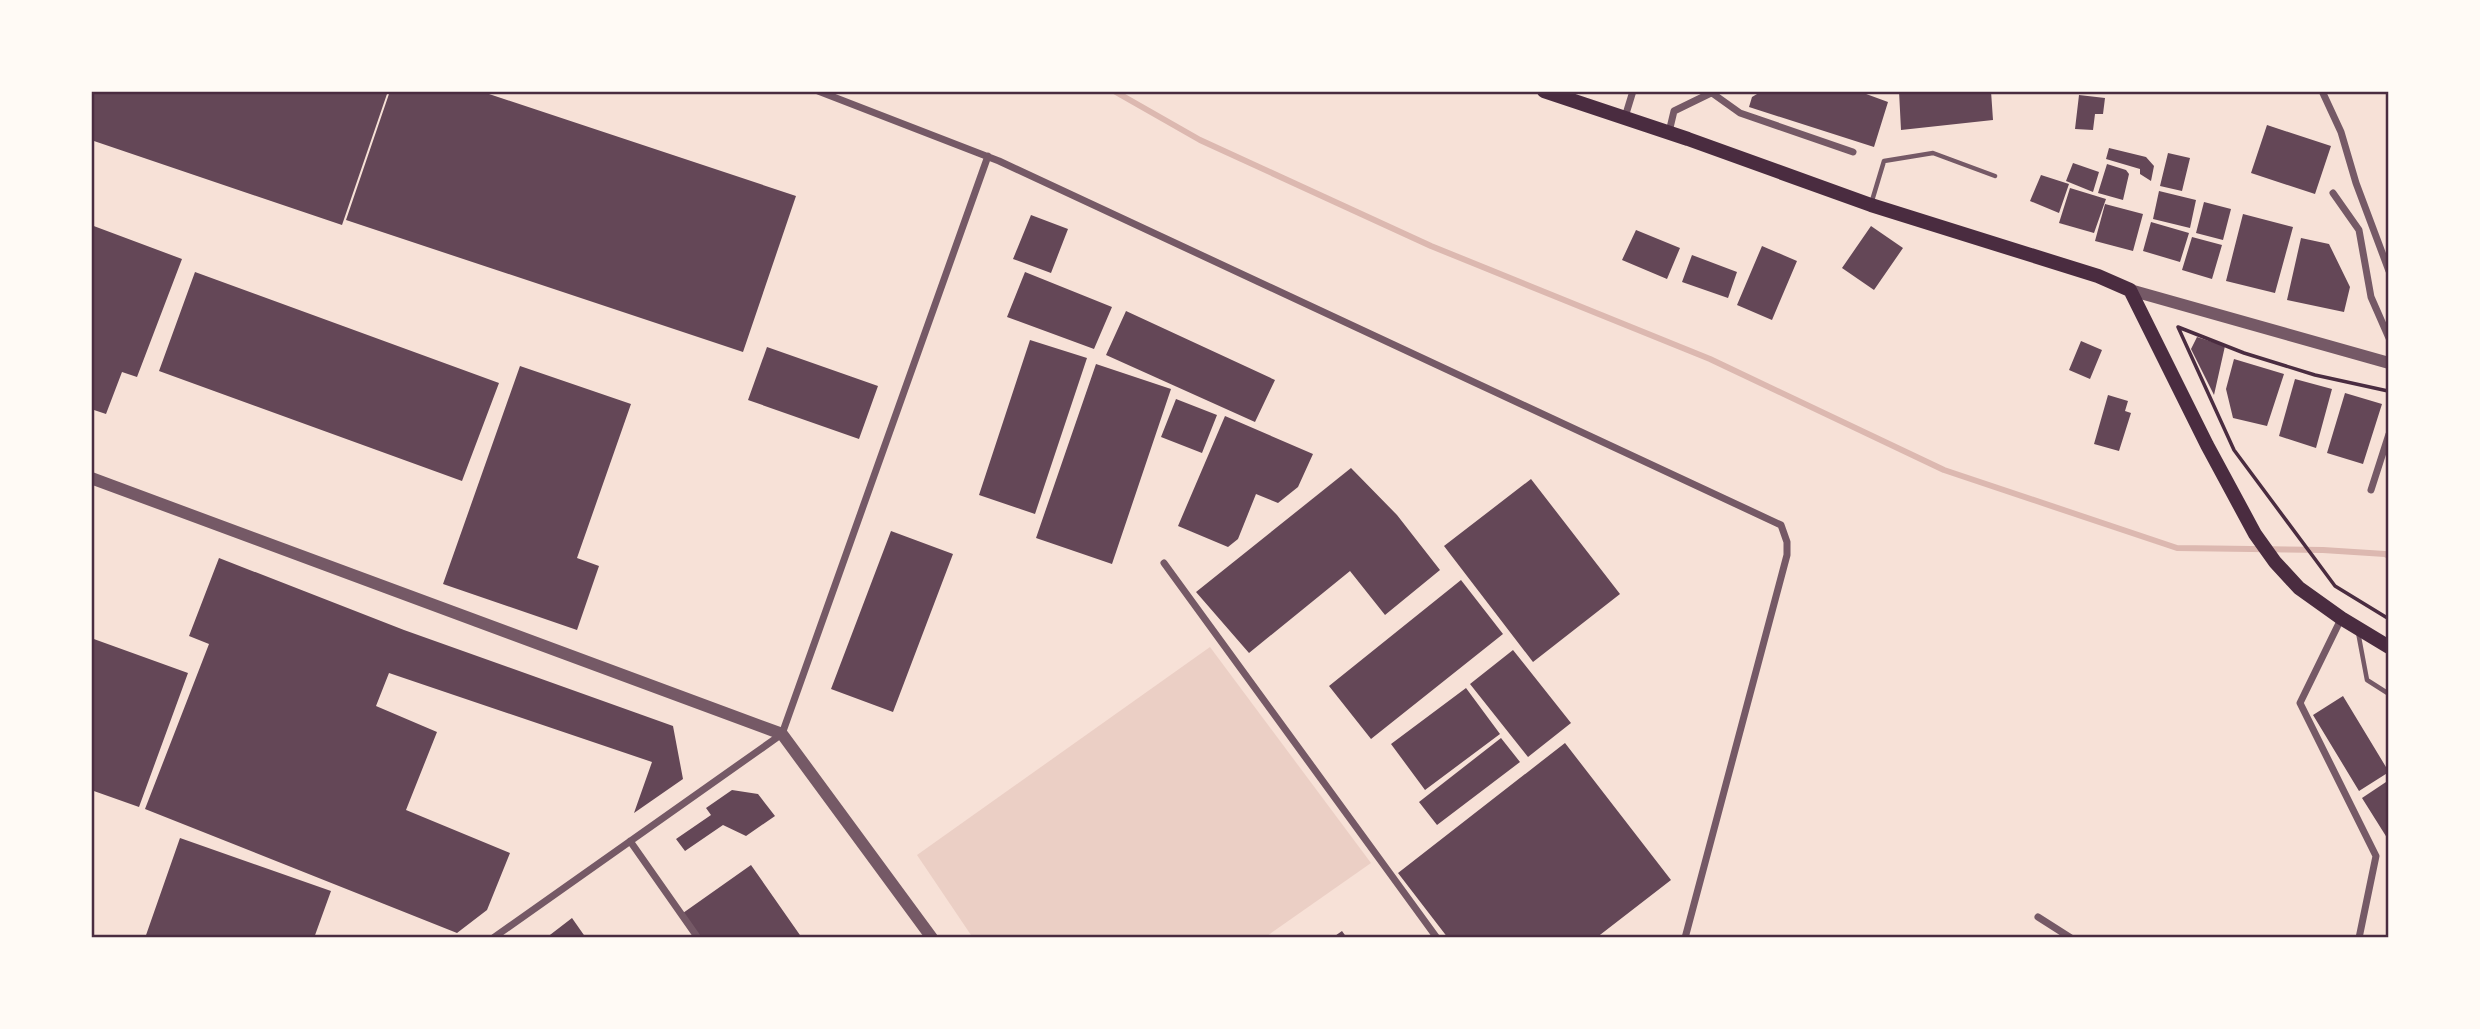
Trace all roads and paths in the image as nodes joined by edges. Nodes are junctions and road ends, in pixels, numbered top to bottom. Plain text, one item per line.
1 (818, 91) edge
2 (1544, 91) edge
3 (1633, 91) edge
4 (2322, 91) edge
5 (1713, 92) edge
6 (1625, 118) junction
7 (1669, 132) junction
8 (1853, 152) dead end
9 (988, 156) junction
10 (1995, 176) dead end
11 (2333, 193) dead end
12 (1871, 205) junction
13 (2389, 271) edge
14 (2130, 290) junction
15 (2389, 338) edge
16 (2389, 363) edge
17 (2388, 391) edge
18 (2389, 434) edge
19 (2386, 453) edge
20 (91, 478) edge
21 (2371, 490) dead end
22 (1164, 564) dead end
23 (2341, 618) junction
24 (2389, 619) edge
25 (2357, 628) junction
26 (2389, 647) edge
27 (2389, 694) edge
28 (782, 734) junction
29 (630, 841) junction
30 (2038, 917) dead end
31 (493, 938) edge
32 (698, 938) edge
33 (932, 938) edge
34 (1437, 938) edge
35 (1685, 938) edge
36 (2071, 938) edge
37 (2359, 938) edge

1 - 9 street
2 - 6 main road
3 - 6 street
4 - 13 street
5 - 7 street
5 - 8 street
6 - 7 main road
7 - 12 main road
9 - 28 street
9 - 35 street
10 - 12 lane
11 - 15 street
12 - 14 main road
14 - 16 street
14 - 23 main road
17 - 24 path
18 - 19 street
19 - 21 street
20 - 28 street
22 - 34 street
23 - 25 main road
23 - 37 street
25 - 26 main road
25 - 27 lane
28 - 29 street
28 - 33 street
29 - 31 street
29 - 32 street
30 - 36 street

